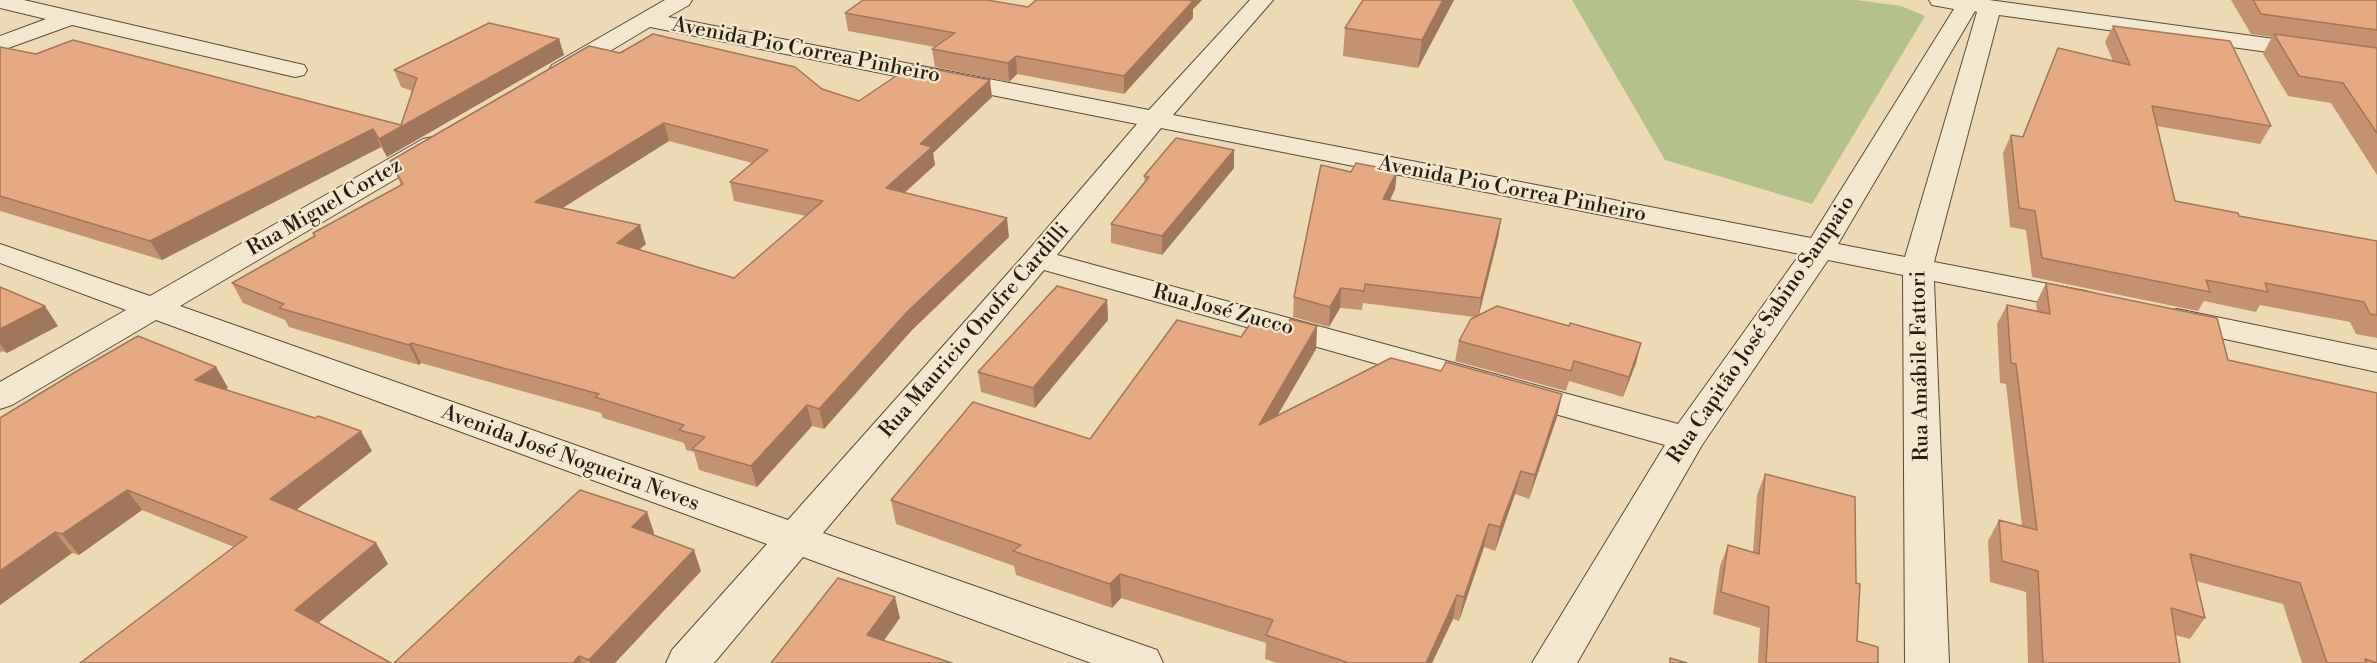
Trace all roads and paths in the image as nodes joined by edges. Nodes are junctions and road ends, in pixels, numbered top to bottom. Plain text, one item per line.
1 (681, 0) edge
2 (1262, 0) edge
3 (0, 1) edge
4 (1972, 2) edge
5 (69, 18) junction
6 (647, 20) junction
7 (0, 44) edge
8 (2377, 60) edge
9 (295, 70) dead end
10 (540, 82) edge
11 (1154, 120) junction
12 (459, 130) edge
13 (1819, 250) junction
14 (0, 253) edge
15 (1037, 259) junction
16 (1918, 266) junction
17 (2113, 306) edge
18 (153, 309) junction
19 (2148, 313) edge
20 (2377, 361) edge
21 (0, 397) edge
22 (1687, 439) junction
23 (795, 540) junction
24 (688, 663) edge
25 (1141, 663) edge
26 (1554, 663) edge
27 (1927, 663) edge

1 - 6 street
2 - 11 street, Rua Mauricio Onofre Cardilli
3 - 5 street
4 - 8 street
4 - 13 street, Rua Capitão José Sabino Sampaio
4 - 16 street, Rua Amábile Fattori
5 - 7 street
5 - 9 street
6 - 10 street
6 - 11 street, Avenida Pio Correa Pinheiro
11 - 13 street, Avenida Pio Correa Pinheiro
11 - 15 street, Rua Mauricio Onofre Cardilli
12 - 18 street, Rua Miguel Cortez
13 - 16 street, Avenida Pio Correa Pinheiro
13 - 22 street, Rua Capitão José Sabino Sampaio
14 - 18 street, Avenida José Nogueira Neves
15 - 22 street, Rua José Zucco
15 - 23 street, Rua Mauricio Onofre Cardilli
16 - 17 street, Avenida Pio Correa Pinheiro
16 - 27 street, Rua Amábile Fattori
18 - 21 street, Rua Miguel Cortez
18 - 23 street, Avenida José Nogueira Neves
19 - 20 street
22 - 26 street, Rua Capitão José Sabino Sampaio
23 - 24 street, Rua Mauricio Onofre Cardilli
23 - 25 street, Avenida José Nogueira Neves

